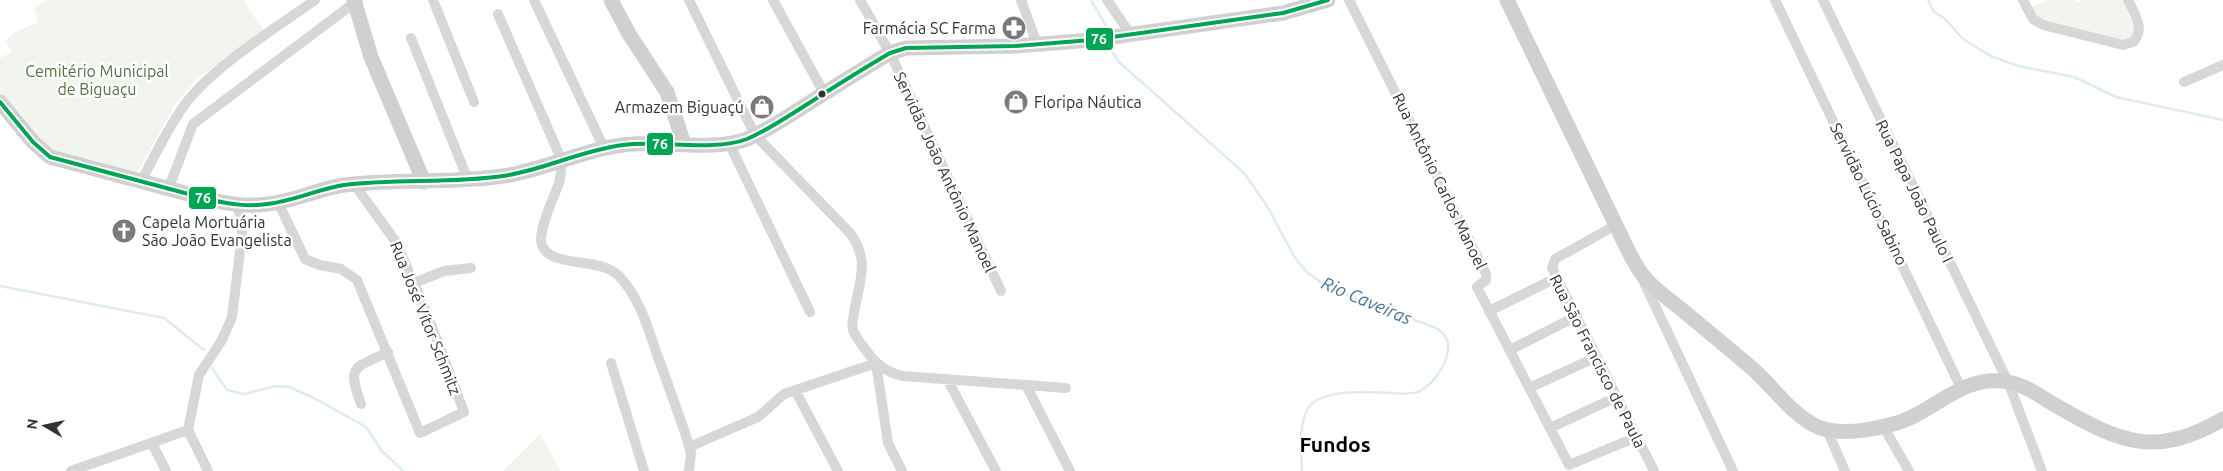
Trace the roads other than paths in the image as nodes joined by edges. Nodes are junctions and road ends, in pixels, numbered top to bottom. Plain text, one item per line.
1 (315, 0) edge
2 (434, 0) edge
3 (534, 0) edge
4 (611, 0) edge
5 (689, 0) edge
6 (772, 0) edge
7 (860, 0) edge
8 (1021, 0) edge
9 (1107, 0) edge
10 (1328, 0) edge
11 (1350, 0) edge
12 (1507, 0) edge
13 (1775, 0) edge
14 (1823, 0) edge
15 (2023, 0) edge
16 (2128, 0) edge
17 (356, 1) edge
18 (498, 14) dead end
19 (1131, 35) junction
20 (411, 38) dead end
21 (1037, 44) junction
22 (890, 53) junction
23 (2223, 65) edge
24 (2184, 82) dead end
25 (824, 93) junction
26 (0, 102) edge
27 (474, 102) dead end
28 (755, 135) junction
29 (729, 143) junction
30 (684, 144) junction
31 (604, 148) junction
32 (562, 161) junction
33 (468, 180) junction
34 (424, 182) junction
35 (140, 183) junction
36 (354, 184) junction
37 (168, 190) junction
38 (278, 202) junction
39 (237, 205) junction
40 (1616, 225) junction
41 (1636, 265) junction
42 (471, 268) dead end
43 (1548, 282) dead end
44 (414, 283) junction
45 (1001, 291) dead end
46 (1489, 311) junction
47 (810, 312) dead end
48 (1569, 320) dead end
49 (1510, 350) junction
50 (388, 352) junction
51 (1588, 361) dead end
52 (611, 363) dead end
53 (876, 363) junction
54 (947, 379) junction
55 (2008, 382) junction
56 (1026, 385) junction
57 (1066, 388) dead end
58 (1529, 388) junction
59 (1962, 388) junction
60 (795, 390) junction
61 (1608, 401) dead end
62 (361, 404) dead end
63 (2223, 419) edge
64 (1883, 426) junction
65 (1550, 428) junction
66 (188, 430) junction
67 (1826, 430) junction
68 (1627, 441) dead end
69 (152, 443) junction
70 (689, 447) junction
71 (71, 471) edge
72 (166, 471) edge
73 (208, 471) edge
74 (644, 471) edge
75 (689, 471) edge
76 (838, 471) edge
77 (902, 471) edge
78 (996, 471) edge
79 (1070, 471) edge
80 (1654, 471) edge
81 (1732, 471) edge
82 (1845, 471) edge
83 (1909, 471) edge
84 (2042, 471) edge

1 - 35 street
2 - 27 street
3 - 31 street
4 - 30 main road
5 - 28 street
6 - 25 street
7 - 22 street, Servidão João Antônio Manoel
8 - 21 street
9 - 19 street
10 - 19 main road
11 - 46 street, Rua Antônio Carlos Manoel
12 - 40 main road
13 - 59 street, Servidão Lúcio Sabino
14 - 55 street, Rua Papa João Paulo I
15 - 16 street
17 - 34 main road
17 - 37 street
18 - 32 street
19 - 21 main road
20 - 33 street
21 - 22 main road
22 - 25 main road
22 - 45 street, Servidão João Antônio Manoel
23 - 24 street
25 - 28 main road
26 - 35 main road
28 - 29 main road
28 - 53 street
29 - 30 main road
29 - 47 street
30 - 31 main road
31 - 32 main road
32 - 33 main road
32 - 70 street
33 - 34 main road
34 - 36 main road
35 - 37 main road
36 - 38 main road
36 - 44 street, Rua José Vítor Schmitz
37 - 39 main road
38 - 39 main road
38 - 50 street, Rua José Vítor Schmitz
39 - 66 street
40 - 41 main road
40 - 80 street, Rua São Francisco de Paula
41 - 67 main road
41 - 81 street
42 - 44 street
43 - 46 street
44 - 50 street, Rua José Vítor Schmitz
46 - 49 street, Rua Antônio Carlos Manoel
48 - 49 street
49 - 58 street, Rua Antônio Carlos Manoel
50 - 62 street
51 - 58 street
52 - 74 street
53 - 54 street
53 - 60 street
53 - 77 street
54 - 56 street
54 - 78 street
55 - 59 main road
55 - 63 main road
55 - 84 street, Rua Papa João Paulo I
56 - 57 street
56 - 79 street
58 - 65 street, Rua Antônio Carlos Manoel
59 - 64 main road
60 - 70 street
60 - 76 street
61 - 65 street
64 - 67 main road
64 - 83 street
65 - 68 street, Rua Antônio Carlos Manoel
66 - 69 street
66 - 73 street
67 - 82 street
69 - 71 street
69 - 72 street
70 - 75 street

